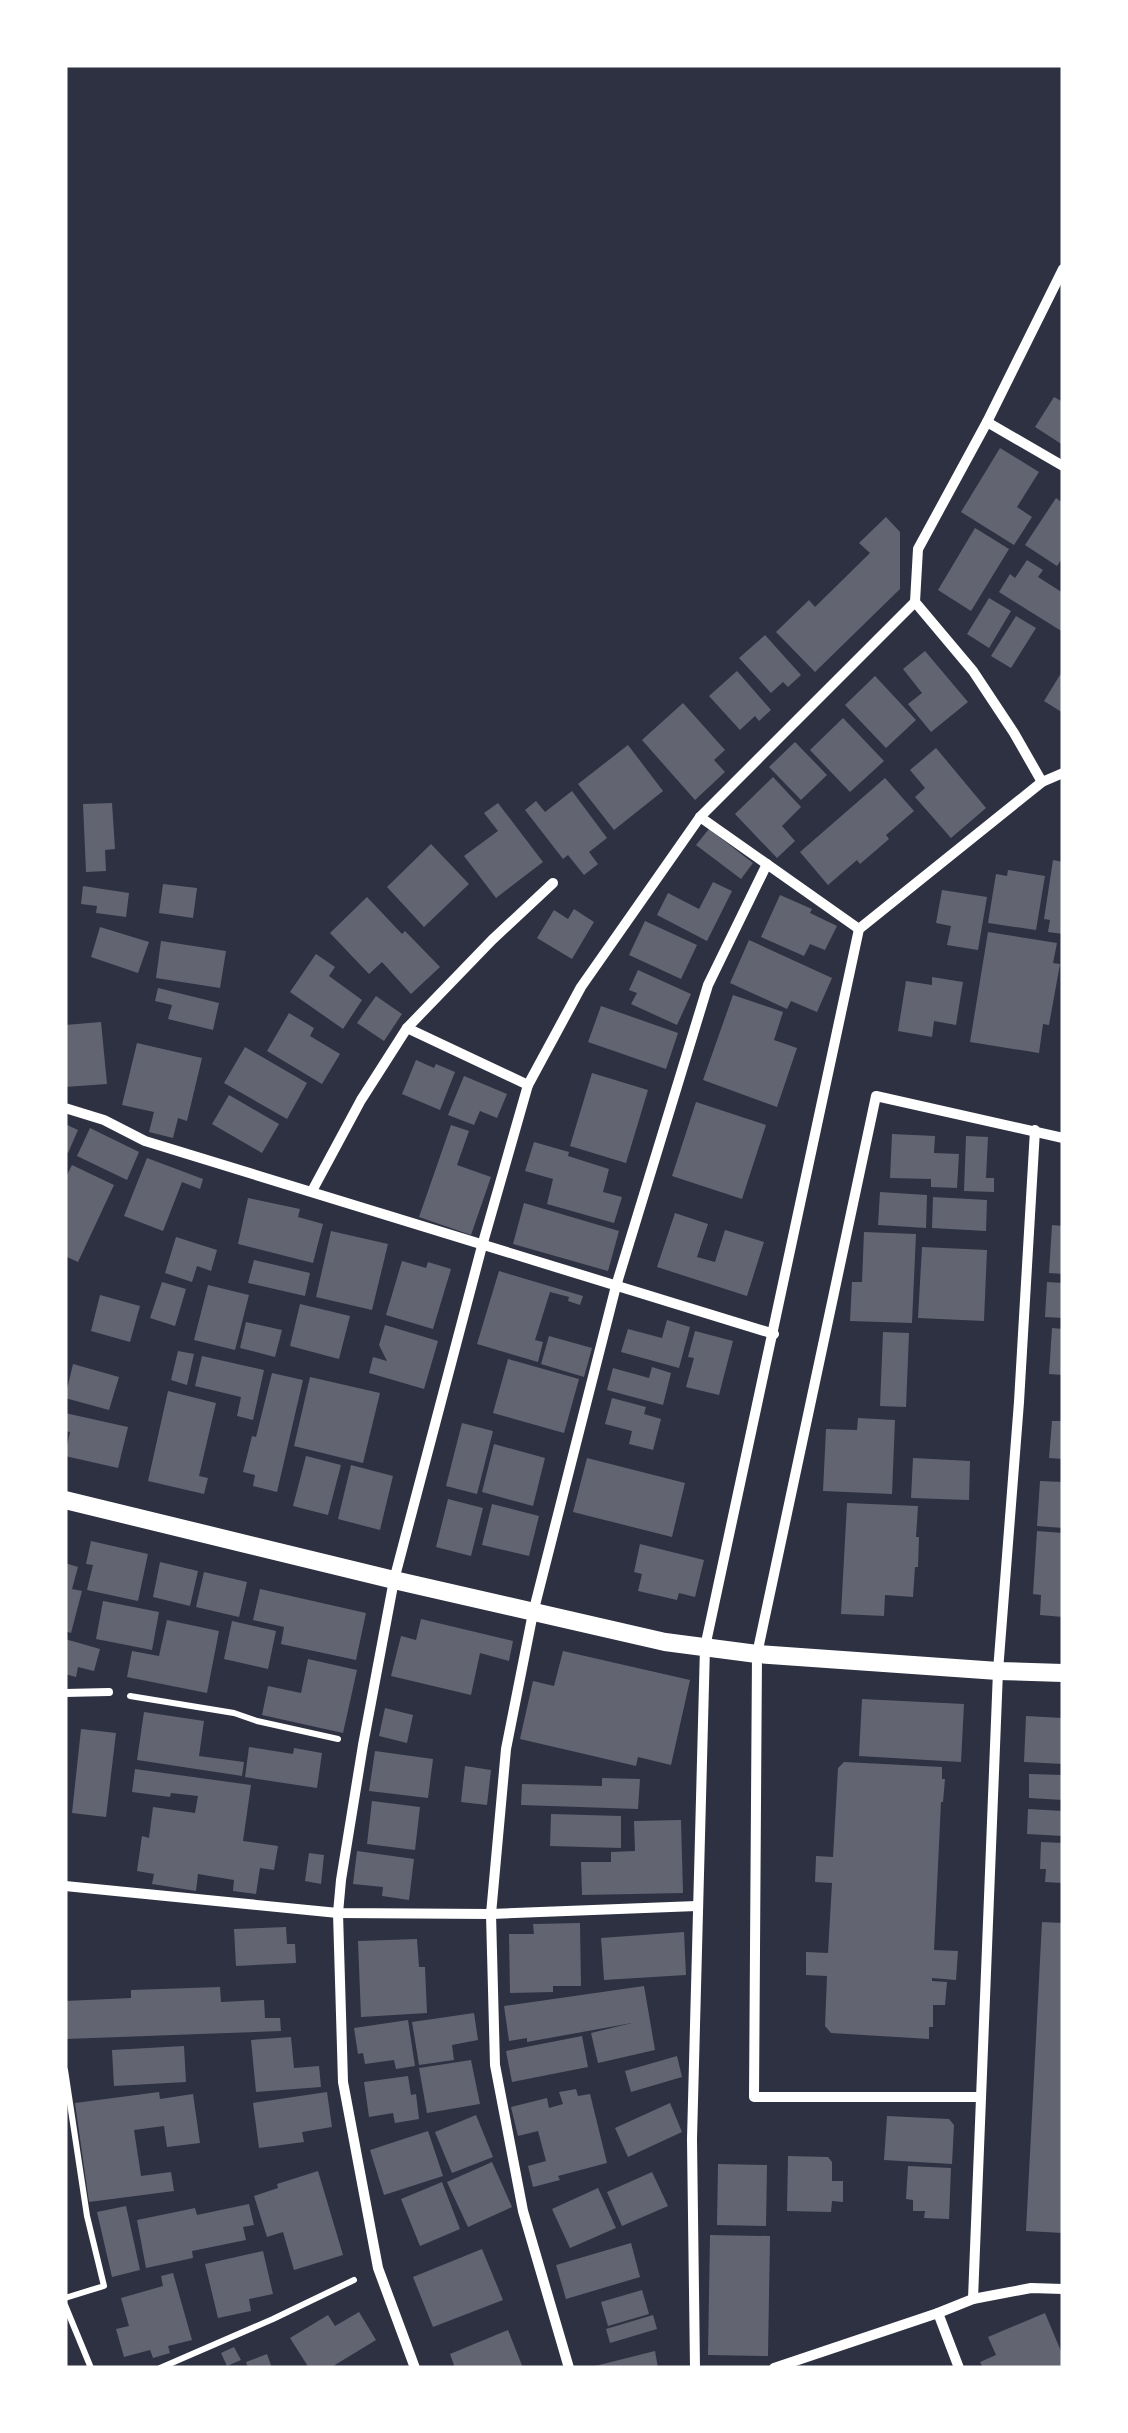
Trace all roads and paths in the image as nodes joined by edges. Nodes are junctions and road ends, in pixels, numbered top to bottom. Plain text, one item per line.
1 (1063, 269) edge
2 (987, 422) junction
3 (1063, 466) edge
4 (916, 602) junction
5 (1063, 773) edge
6 (1042, 782) junction
7 (700, 817) junction
8 (766, 864) junction
9 (553, 883) dead end
10 (859, 929) junction
11 (407, 1028) junction
12 (528, 1085) junction
13 (65, 1108) edge
14 (1035, 1130) junction
15 (1063, 1138) edge
16 (312, 1191) junction
17 (482, 1246) junction
18 (616, 1286) junction
19 (774, 1334) junction
20 (65, 1500) edge
21 (394, 1580) junction
22 (533, 1613) junction
23 (705, 1647) junction
24 (757, 1654) junction
25 (998, 1671) junction
26 (1063, 1673) edge
27 (109, 1692) joint
28 (65, 1693) edge
29 (363, 1745) junction
30 (65, 1886) edge
31 (697, 1906) junction
32 (338, 1913) junction
33 (492, 1914) junction
34 (65, 2070) edge
35 (981, 2097) junction
36 (378, 2268) junction
37 (1063, 2289) edge
38 (973, 2299) junction
39 (65, 2301) edge
40 (938, 2313) junction
41 (91, 2368) edge
42 (160, 2368) edge
43 (415, 2368) edge
44 (569, 2368) edge
45 (695, 2368) edge
46 (774, 2368) edge
47 (960, 2368) edge

1 - 2 street
2 - 3 street
2 - 4 street
4 - 6 street
4 - 7 street
5 - 6 street
6 - 10 street
7 - 8 street
7 - 12 street
8 - 10 street
8 - 18 street
9 - 11 street
10 - 19 street
11 - 12 street
11 - 16 street
12 - 17 street
13 - 16 street
14 - 15 street
14 - 24 street
14 - 25 street
16 - 17 street
17 - 18 street
17 - 21 street
18 - 19 street
18 - 22 street
19 - 23 street
20 - 21 street
21 - 22 street
21 - 29 street
22 - 23 street
22 - 33 street
23 - 24 street
23 - 31 street
24 - 25 street
24 - 35 street
25 - 26 street
25 - 35 street
27 - 28 lane
27 - 29 path
29 - 32 street
30 - 32 street
31 - 33 street
31 - 45 street
32 - 33 street
32 - 36 street
33 - 44 street
34 - 39 path
35 - 38 street
36 - 42 path
36 - 43 street
37 - 38 street
38 - 40 street
39 - 41 path
40 - 46 street
40 - 47 street

